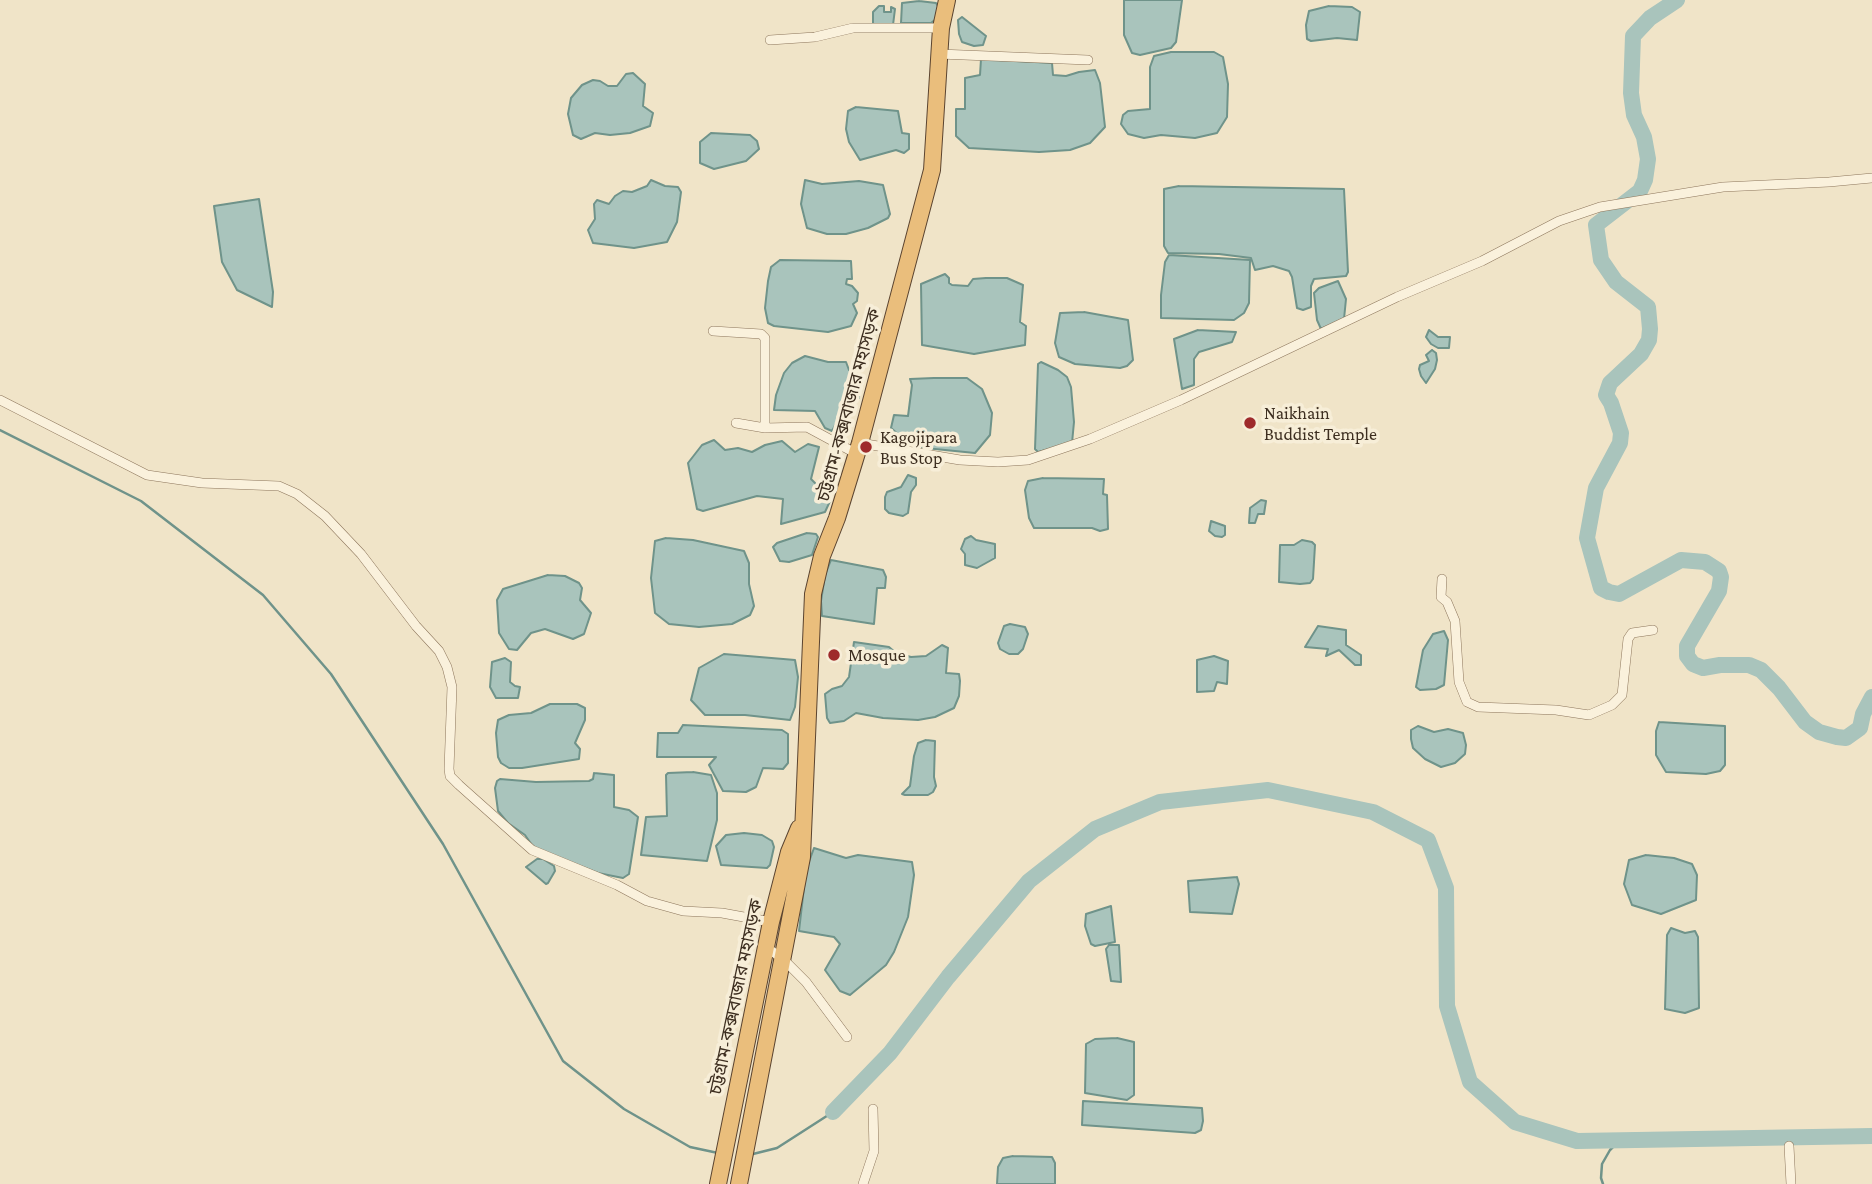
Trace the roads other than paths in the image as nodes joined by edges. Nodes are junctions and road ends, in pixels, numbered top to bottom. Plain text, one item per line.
1 (947, 0) edge
2 (941, 28) junction
3 (770, 40) dead end
4 (939, 54) junction
5 (1088, 60) dead end
6 (1872, 178) edge
7 (713, 331) dead end
8 (0, 400) edge
9 (736, 423) dead end
10 (765, 428) junction
11 (859, 448) junction
12 (1442, 579) dead end
13 (1653, 630) dead end
14 (802, 821) junction
15 (771, 922) junction
16 (766, 947) junction
17 (783, 959) junction
18 (847, 1037) dead end
19 (873, 1109) dead end
20 (1789, 1146) dead end
21 (718, 1184) edge
22 (739, 1184) edge
23 (863, 1184) edge
24 (1791, 1184) edge

1 - 2 highway, চট্টগ্রাম-কক্সবাজার মহাসড়ক
2 - 3 street
2 - 4 highway, চট্টগ্রাম-কক্সবাজার মহাসড়ক
4 - 5 street
4 - 11 highway, চট্টগ্রাম-কক্সবাজার মহাসড়ক
6 - 11 street
7 - 10 street
8 - 15 street
9 - 10 street
10 - 11 street
11 - 14 highway, চট্টগ্রাম-কক্সবাজার মহাসড়ক
12 - 13 street
14 - 15 highway, চট্টগ্রাম-কক্সবাজার মহাসড়ক
14 - 17 highway, চট্টগ্রাম-কক্সবাজার মহাসড়ক
15 - 16 highway, চট্টগ্রাম-কক্সবাজার মহাসড়ক
16 - 17 street
16 - 21 highway, চট্টগ্রাম-কক্সবাজার মহাসড়ক
17 - 18 street
17 - 22 highway, চট্টগ্রাম-কক্সবাজার মহাসড়ক
19 - 23 street
20 - 24 street

